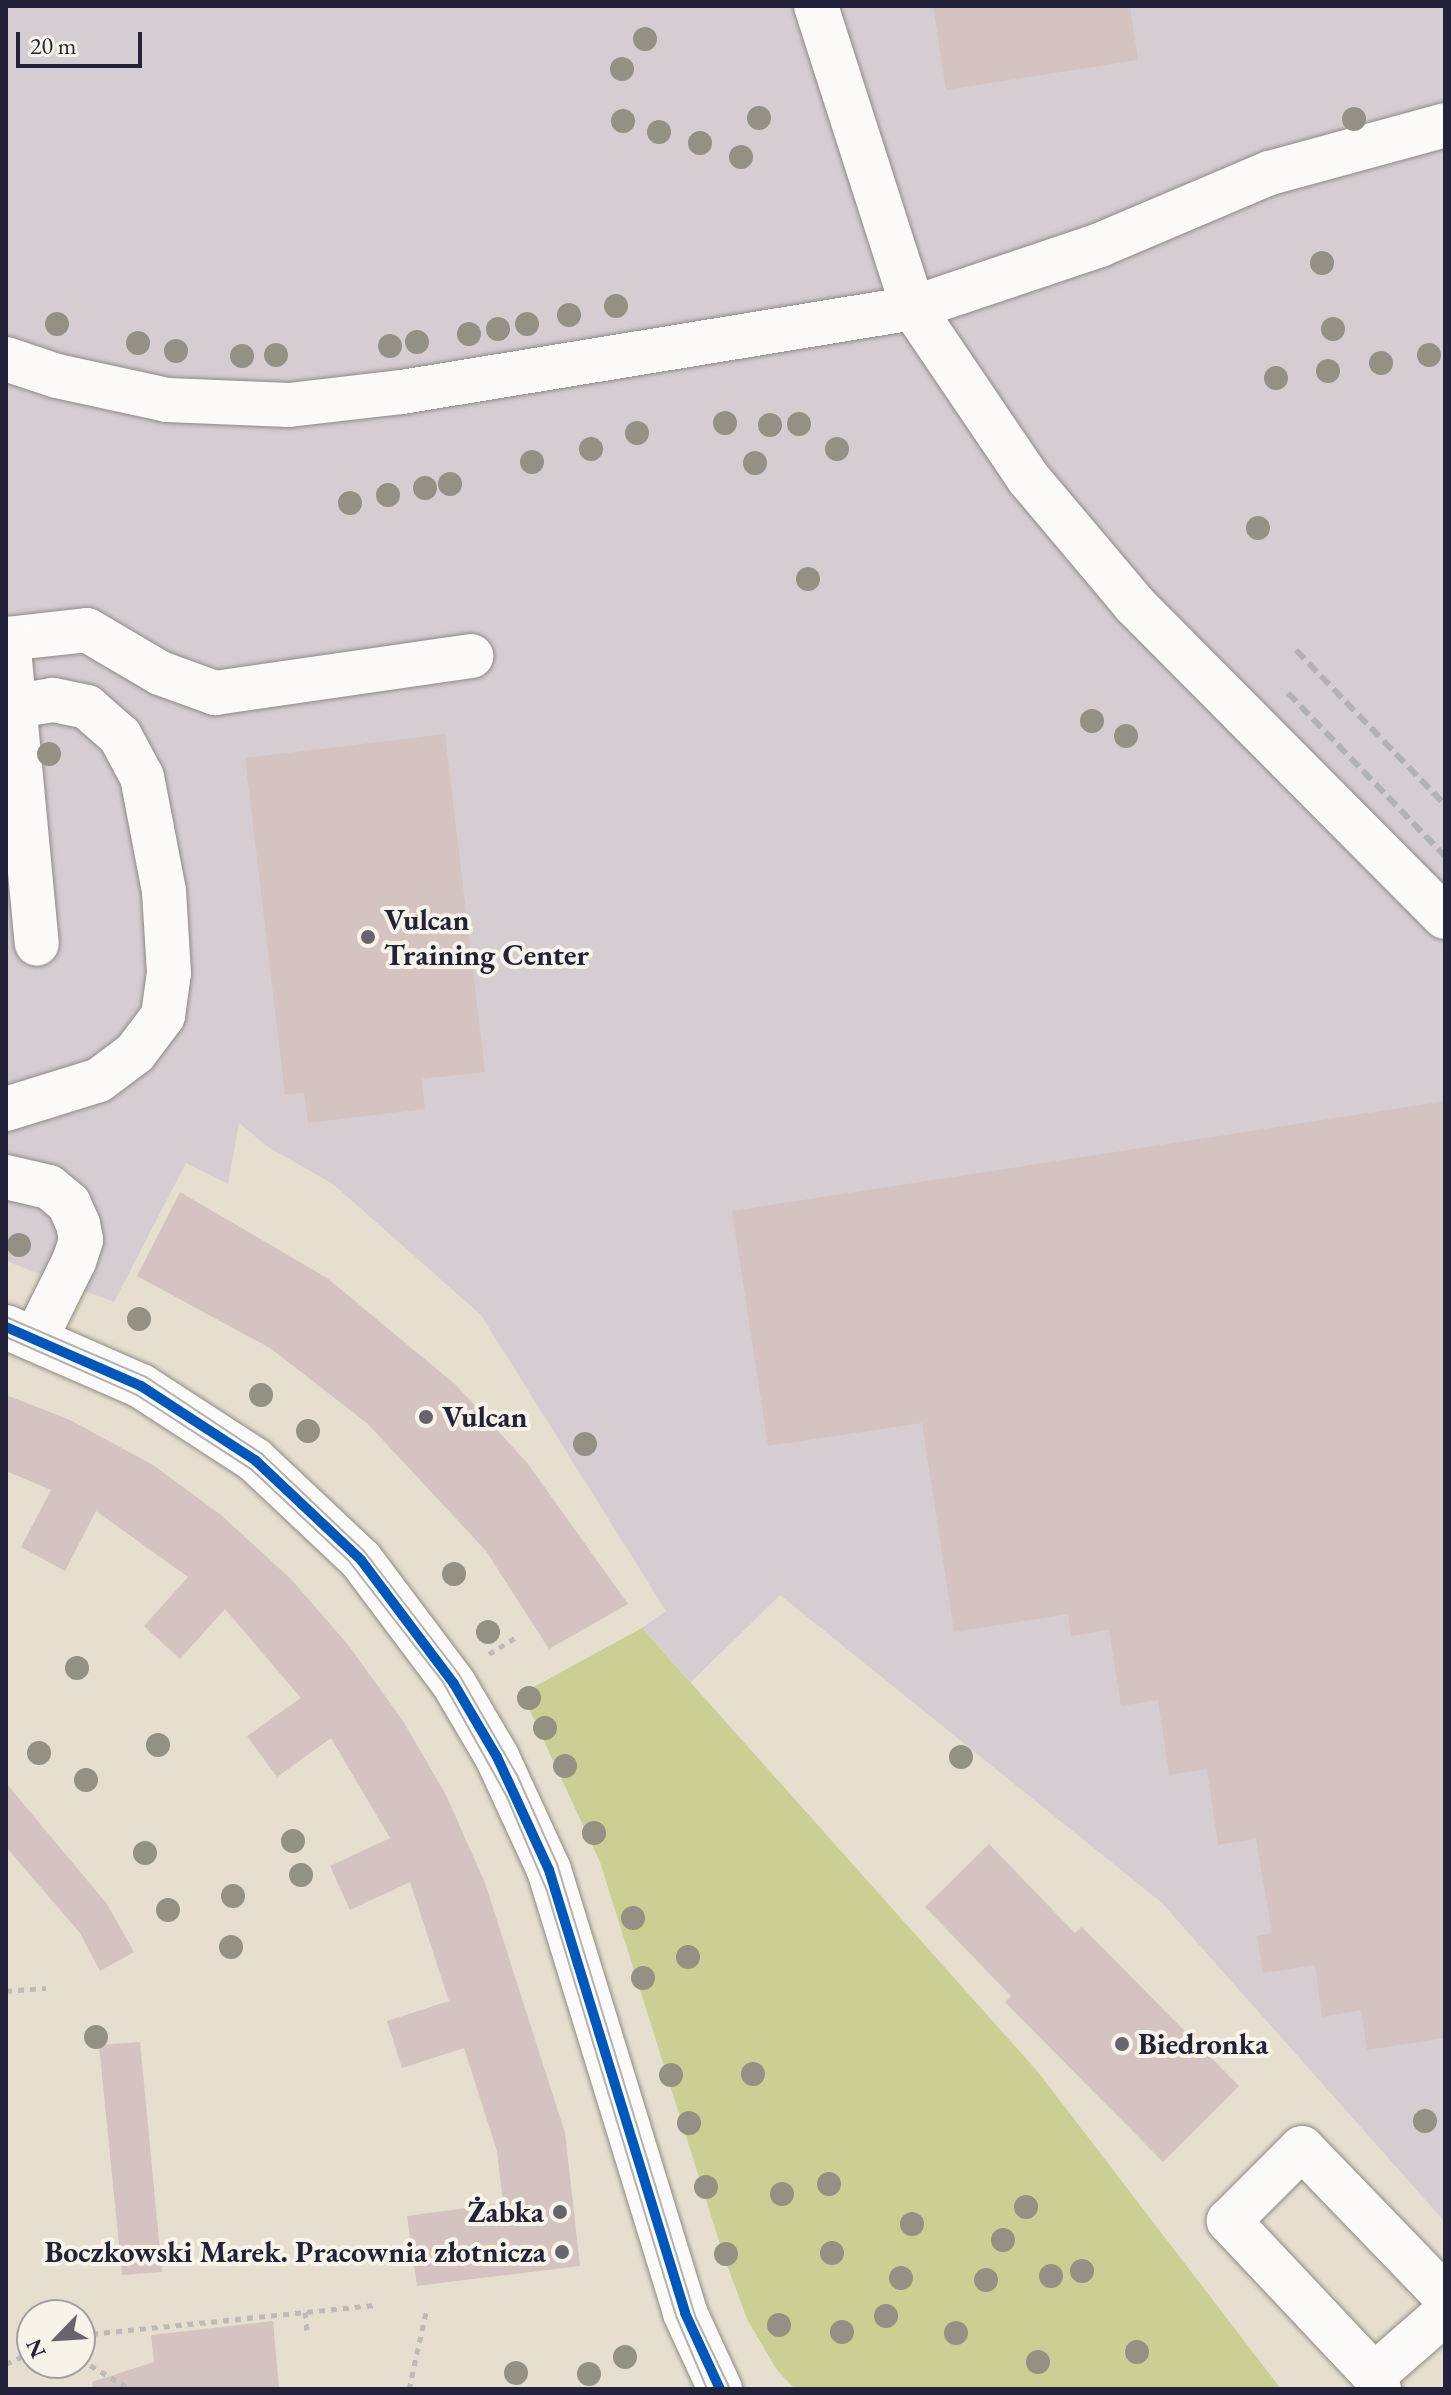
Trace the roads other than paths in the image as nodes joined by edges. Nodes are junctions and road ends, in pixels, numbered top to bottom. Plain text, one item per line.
1 (816, 6) edge
2 (1445, 125) edge
3 (913, 308) junction
4 (6, 359) edge
5 (7, 639) edge
6 (471, 656) dead end
7 (15, 706) junction
8 (1445, 917) edge
9 (37, 944) dead end
10 (6, 1109) edge
11 (6, 1177) edge
12 (21, 1333) edge
13 (1445, 2296) edge
14 (1445, 2313) edge
15 (1376, 2382) edge
16 (720, 2389) edge

1 - 3 street
2 - 3 street
3 - 4 street
3 - 8 street
5 - 6 street
5 - 7 street
7 - 9 street
7 - 10 street
11 - 12 street
12 - 16 street
13 - 15 street
14 - 15 street

